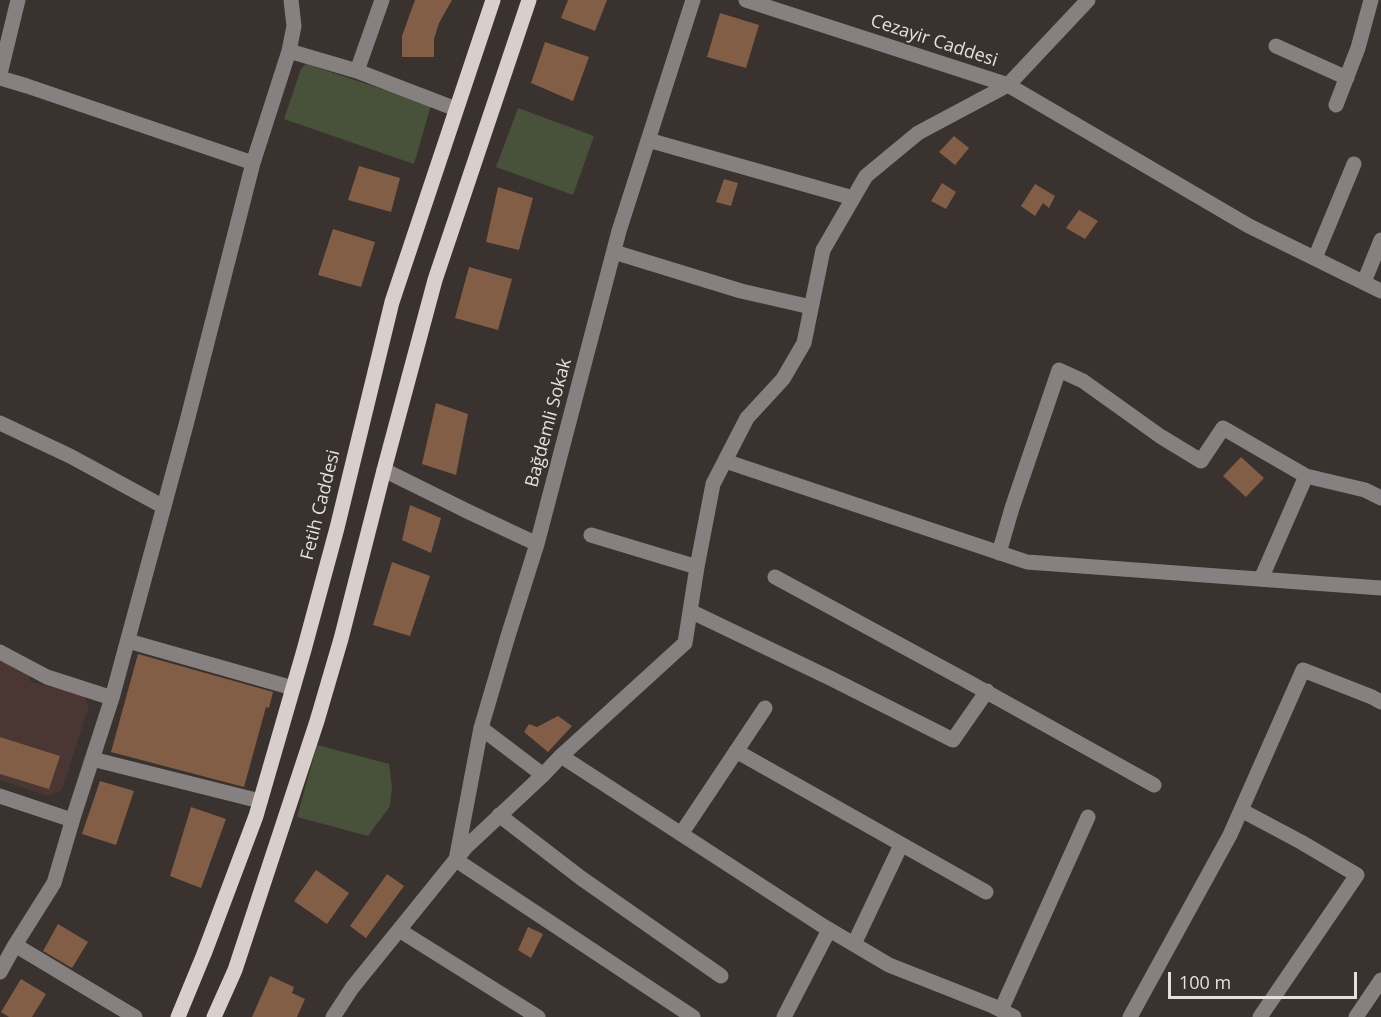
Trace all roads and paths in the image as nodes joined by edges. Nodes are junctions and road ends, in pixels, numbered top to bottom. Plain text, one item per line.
1 (18, 0) edge
2 (291, 0) edge
3 (382, 0) edge
4 (493, 0) edge
5 (529, 0) edge
6 (693, 0) edge
7 (746, 0) edge
8 (1088, 0) edge
9 (1371, 0) edge
10 (1276, 46) dead end
11 (289, 51) junction
12 (357, 70) junction
13 (0, 76) edge
14 (1347, 78) junction
15 (1008, 85) junction
16 (1336, 105) dead end
17 (456, 109) junction
18 (648, 140) junction
19 (253, 163) junction
20 (1354, 164) dead end
21 (853, 198) junction
22 (1381, 240) edge
23 (614, 252) junction
24 (1316, 258) junction
25 (1364, 282) junction
26 (1381, 291) edge
27 (811, 307) junction
28 (0, 423) edge
29 (725, 461) junction
30 (384, 470) junction
31 (1306, 476) junction
32 (1381, 498) edge
33 (164, 507) junction
34 (591, 535) dead end
35 (537, 544) junction
36 (999, 553) junction
37 (696, 567) junction
38 (775, 577) dead end
39 (1261, 579) junction
40 (1381, 588) edge
41 (690, 611) junction
42 (128, 641) junction
43 (0, 652) edge
44 (293, 688) junction
45 (987, 692) junction
46 (112, 698) junction
47 (1381, 702) edge
48 (765, 708) dead end
49 (482, 728) junction
50 (736, 751) junction
51 (561, 756) junction
52 (92, 759) junction
53 (543, 775) junction
54 (1154, 784) dead end
55 (0, 796) edge
56 (260, 801) junction
57 (1241, 810) junction
58 (499, 815) junction
59 (1088, 817) dead end
60 (72, 820) junction
61 (681, 834) junction
62 (901, 845) junction
63 (456, 860) junction
64 (986, 892) dead end
65 (399, 930) junction
66 (829, 930) junction
67 (854, 944) junction
68 (15, 945) junction
69 (0, 972) edge
70 (721, 976) dead end
71 (1381, 980) edge
72 (999, 1012) edge
73 (337, 1016) edge
74 (135, 1017) edge
75 (178, 1017) edge
76 (214, 1017) edge
77 (538, 1017) edge
78 (693, 1017) edge
79 (784, 1017) edge
80 (1130, 1017) edge
81 (1260, 1017) edge
82 (1356, 1017) edge

1 - 13 street
2 - 11 street
3 - 12 street
4 - 17 main road, Fetih Caddesi
5 - 30 main road
6 - 18 street, Bağdemli Sokak
7 - 15 street, Cezayir Caddesi
8 - 15 street
9 - 14 street
10 - 14 street
11 - 12 street
11 - 19 street
12 - 17 street
13 - 19 street
14 - 16 street
15 - 21 street
15 - 24 street, Cezayir Caddesi
17 - 44 main road, Fetih Caddesi
18 - 21 street
18 - 23 street, Bağdemli Sokak
19 - 33 street
20 - 24 street
21 - 27 street
22 - 25 street
23 - 27 street
23 - 35 street, Bağdemli Sokak
24 - 25 street, Cezayir Caddesi
25 - 26 street, Cezayir Caddesi
27 - 29 street
28 - 33 street
29 - 36 street
29 - 37 street
30 - 35 street
30 - 76 main road
31 - 32 street
31 - 36 street
31 - 39 street
33 - 42 street
34 - 37 street
35 - 49 street, Bağdemli Sokak
36 - 39 street
37 - 41 street
38 - 45 street
39 - 40 street
41 - 45 street
41 - 51 street
42 - 44 street
42 - 46 street
43 - 46 street
44 - 56 main road, Fetih Caddesi
45 - 54 street
46 - 52 street
47 - 57 street
48 - 50 street
49 - 53 street
49 - 63 street, Bağdemli Sokak
50 - 61 street
50 - 62 street
51 - 53 street
51 - 61 street
52 - 56 street
52 - 60 street
53 - 58 street
55 - 60 street
56 - 75 main road, Fetih Caddesi
57 - 80 street
57 - 81 street
58 - 63 street
58 - 70 street
59 - 72 street
60 - 68 street
61 - 66 street
62 - 64 street
62 - 67 street
63 - 65 street
63 - 78 street
65 - 73 street
65 - 77 street
66 - 67 street
66 - 79 street
67 - 72 street
68 - 69 street
68 - 74 street
71 - 82 street

